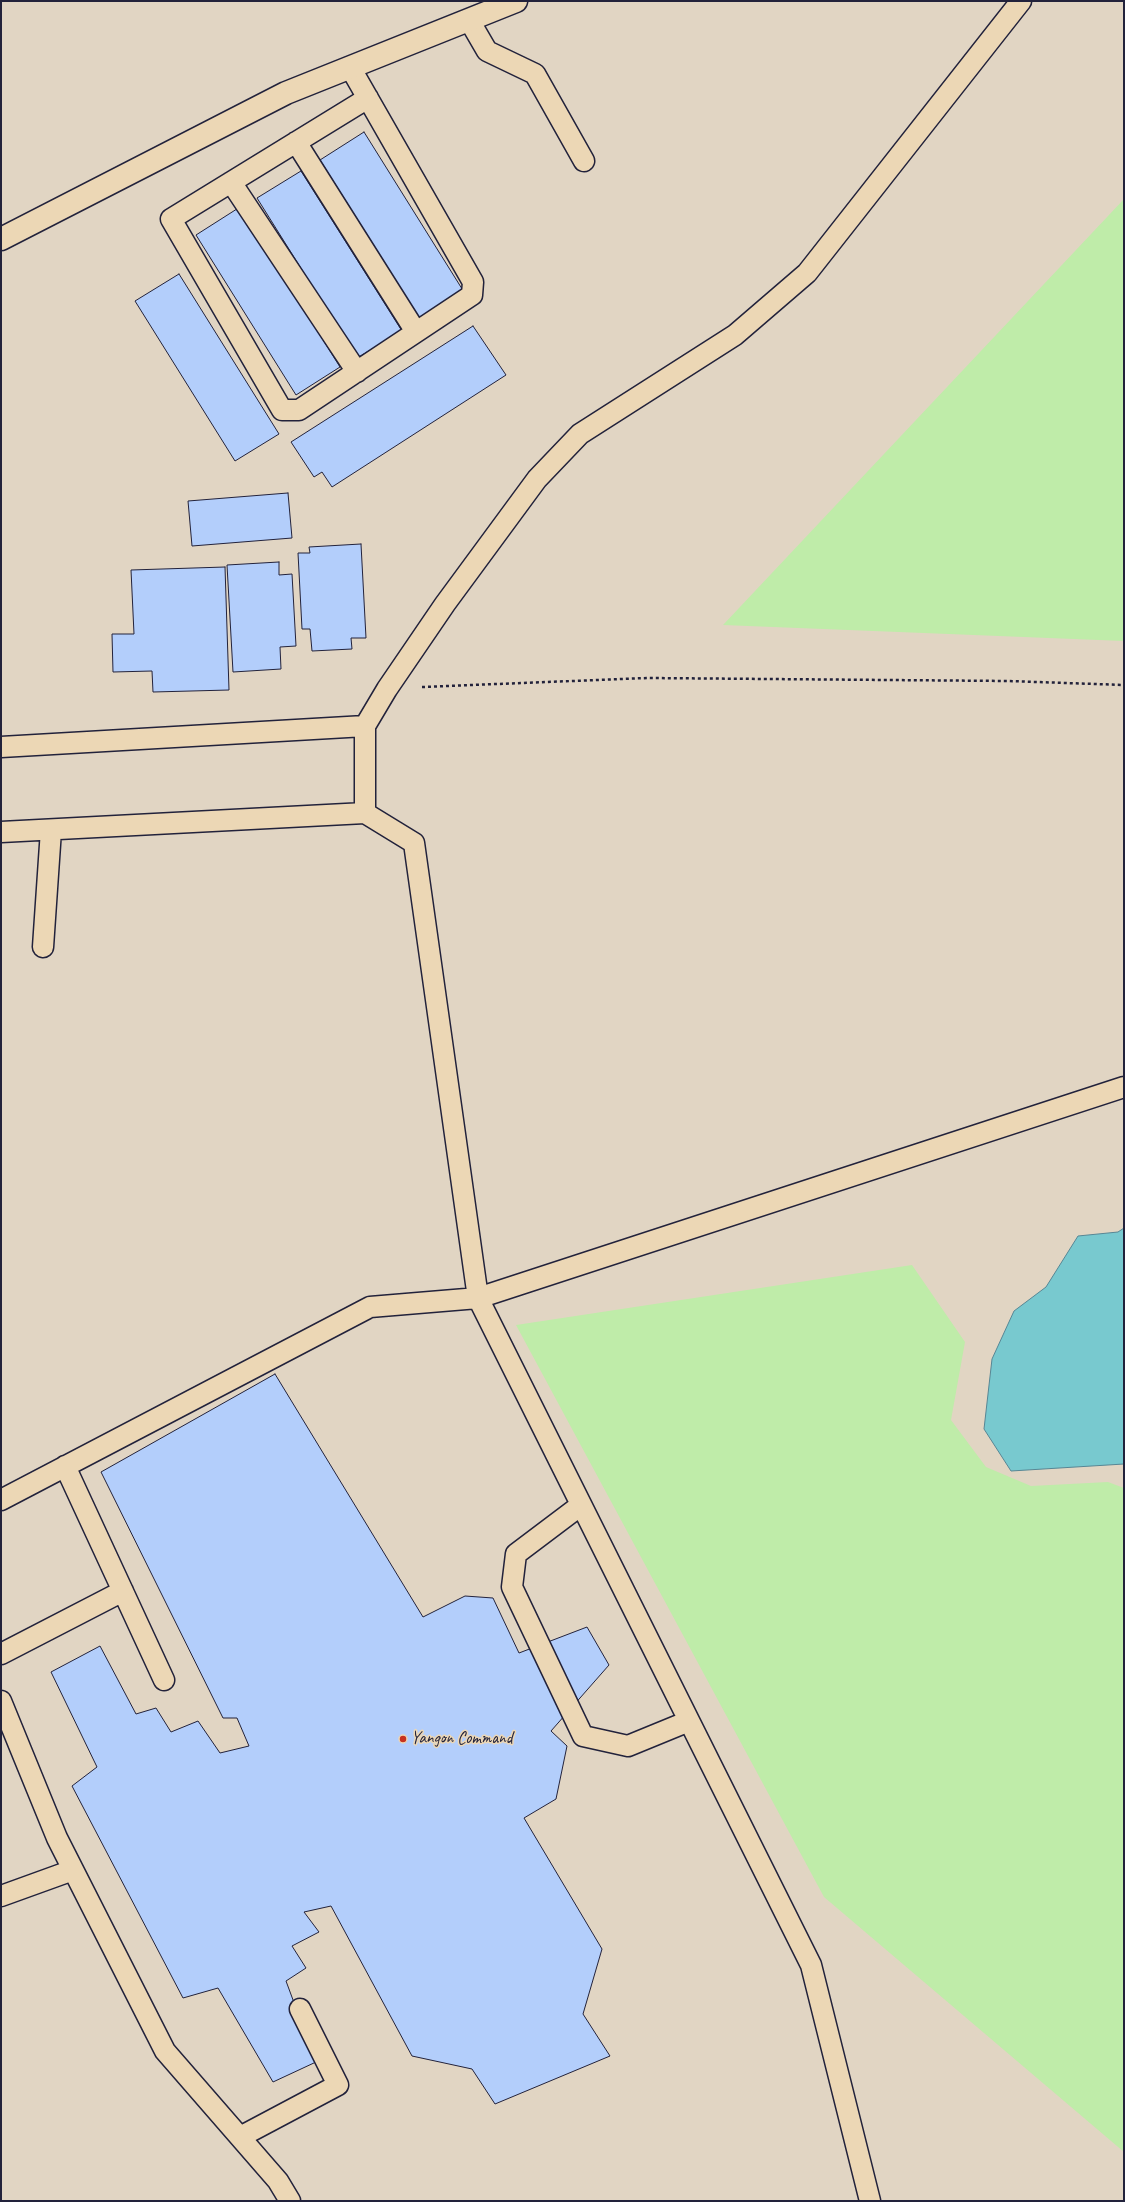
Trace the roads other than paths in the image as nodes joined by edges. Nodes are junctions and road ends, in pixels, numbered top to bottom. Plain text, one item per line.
1 (516, 1) edge
2 (1022, 1) edge
3 (469, 20) junction
4 (350, 67) junction
5 (368, 98) junction
6 (296, 142) junction
7 (584, 161) dead end
8 (231, 182) junction
9 (1, 238) edge
10 (416, 332) junction
11 (357, 372) junction
12 (365, 726) junction
13 (1, 747) edge
14 (365, 813) junction
15 (51, 830) junction
16 (1, 832) edge
17 (43, 947) dead end
18 (1124, 1088) edge
19 (478, 1298) junction
20 (65, 1466) junction
21 (1, 1500) edge
22 (581, 1504) junction
23 (123, 1590) junction
24 (1, 1654) edge
25 (164, 1680) dead end
26 (1, 1701) edge
27 (689, 1721) junction
28 (73, 1870) junction
29 (1, 1896) edge
30 (300, 2009) dead end
31 (240, 2137) junction
32 (290, 2201) edge
33 (870, 2201) edge

1 - 3 street
2 - 12 lane
3 - 4 street
3 - 7 lane
4 - 5 lane
4 - 9 street
5 - 6 lane
5 - 10 lane
6 - 8 lane
6 - 10 lane
8 - 11 lane
8 - 11 lane
10 - 11 lane
12 - 13 lane
12 - 14 lane
14 - 15 lane
14 - 19 lane
15 - 16 lane
15 - 17 lane
18 - 19 lane
19 - 20 lane
19 - 22 lane
20 - 21 lane
20 - 23 lane
22 - 27 lane
22 - 27 lane
23 - 24 lane
23 - 25 lane
26 - 28 lane
27 - 33 lane
28 - 29 lane
28 - 31 lane
30 - 31 lane
31 - 32 lane

